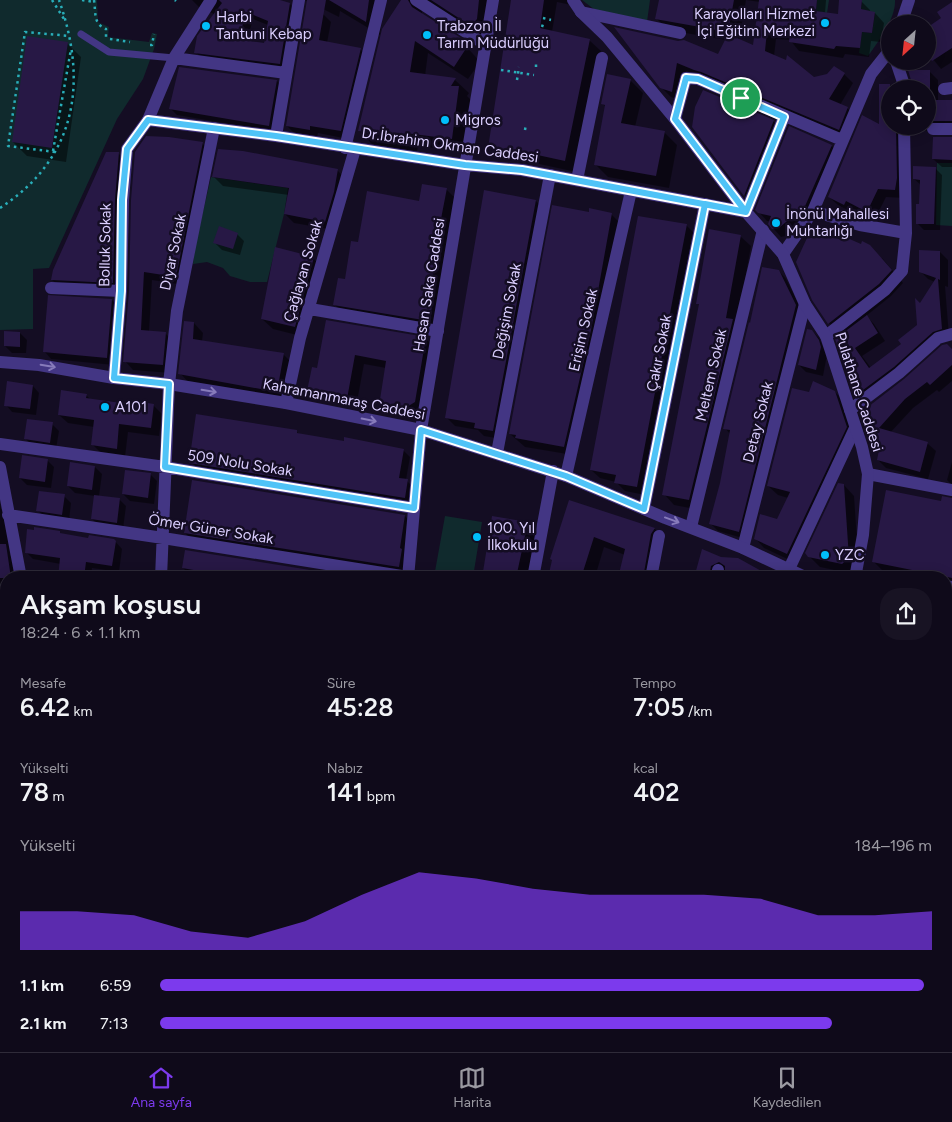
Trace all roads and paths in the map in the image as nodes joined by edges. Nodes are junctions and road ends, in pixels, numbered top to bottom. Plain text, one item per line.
1 (52, 0) edge
2 (59, 0) edge
3 (82, 0) edge
4 (211, 0) edge
5 (299, 0) edge
6 (381, 0) edge
7 (416, 0) edge
8 (493, 0) edge
9 (573, 0) edge
10 (909, 0) edge
11 (94, 1) edge
12 (581, 12) junction
13 (904, 15) edge
14 (544, 18) dead end
15 (551, 20) dead end
16 (68, 25) junction
17 (680, 33) dead end
18 (81, 34) dead end
19 (154, 34) dead end
20 (70, 36) junction
21 (134, 43) dead end
22 (143, 44) dead end
23 (72, 45) junction
24 (486, 45) junction
25 (174, 58) junction
26 (602, 58) dead end
27 (881, 61) edge
28 (536, 62) dead end
29 (519, 67) dead end
30 (536, 67) dead end
31 (501, 70) dead end
32 (286, 73) junction
33 (518, 73) junction
34 (534, 75) dead end
35 (517, 80) dead end
36 (784, 117) junction
37 (675, 119) junction
38 (148, 120) junction
39 (526, 124) dead end
40 (214, 128) junction
41 (936, 129) edge
42 (952, 129) edge
43 (525, 130) dead end
44 (904, 135) edge
45 (276, 136) junction
46 (842, 140) junction
47 (522, 147) dead end
48 (350, 148) junction
49 (54, 152) junction
50 (520, 153) dead end
51 (465, 165) junction
52 (550, 175) junction
53 (577, 180) junction
54 (631, 191) junction
55 (705, 204) junction
56 (0, 208) edge
57 (813, 211) junction
58 (746, 212) junction
59 (763, 230) junction
60 (906, 233) junction
61 (783, 254) junction
62 (51, 288) dead end
63 (121, 291) junction
64 (805, 304) junction
65 (310, 309) junction
66 (438, 331) junction
67 (952, 334) edge
68 (826, 336) junction
69 (0, 362) edge
70 (114, 378) junction
71 (169, 384) junction
72 (286, 403) junction
73 (850, 410) junction
74 (855, 428) junction
75 (421, 430) junction
76 (0, 444) edge
77 (497, 453) junction
78 (0, 467) edge
79 (165, 467) junction
80 (552, 471) junction
81 (868, 474) junction
82 (566, 476) junction
83 (952, 490) edge
84 (2, 495) edge
85 (414, 508) junction
86 (644, 509) junction
87 (8, 516) junction
88 (691, 527) junction
89 (659, 536) dead end
90 (163, 538) junction
91 (14, 543) junction
92 (0, 544) edge
93 (743, 548) junction
94 (789, 569) junction
95 (20, 571) edge
96 (161, 571) edge
97 (370, 571) edge
98 (409, 571) edge
99 (534, 571) edge
100 (652, 571) edge
101 (793, 571) edge
102 (857, 571) edge

1 - 16 path
2 - 16 path
3 - 11 path
4 - 25 street, Bolluk Sokak
5 - 32 street
6 - 48 street, Çağlayan Sokak
7 - 24 street
8 - 24 street, Hasan Saka Caddesi
9 - 12 street, Pulathane Caddesi
10 - 13 street
11 - 21 path
12 - 17 street
12 - 37 street, Pulathane Caddesi
14 - 15 path
16 - 20 path
18 - 25 lane
19 - 22 path
20 - 23 path
20 - 49 path
23 - 49 path
23 - 49 path
24 - 51 street, Hasan Saka Caddesi
25 - 32 street
25 - 38 street, Bolluk Sokak
26 - 53 street
27 - 46 street
28 - 30 path
29 - 33 path
31 - 33 path
32 - 45 street
33 - 34 path
33 - 35 path
36 - 37 street
36 - 46 street
36 - 58 street
37 - 58 street, Pulathane Caddesi
38 - 40 street, Dr.İbrahim Okman Caddesi
38 - 63 street, Bolluk Sokak
39 - 43 path
40 - 45 street, Dr.İbrahim Okman Caddesi
40 - 71 street, Diyar Sokak
41 - 42 street
44 - 60 street
45 - 48 street, Dr.İbrahim Okman Caddesi
46 - 57 street
47 - 50 path
48 - 51 street, Dr.İbrahim Okman Caddesi
48 - 65 street, Çağlayan Sokak
49 - 56 path
51 - 52 street, Dr.İbrahim Okman Caddesi
51 - 66 street, Hasan Saka Caddesi
52 - 53 street, Dr.İbrahim Okman Caddesi
52 - 77 street, Değişim Sokak
53 - 54 street, Dr.İbrahim Okman Caddesi
54 - 55 street, Dr.İbrahim Okman Caddesi
54 - 82 street, Erişim Sokak
55 - 58 street, Dr.İbrahim Okman Caddesi
55 - 86 street, Çakır Sokak
57 - 60 street
57 - 61 street
58 - 59 street, Pulathane Caddesi
59 - 61 street, Pulathane Caddesi
59 - 88 street, Meltem Sokak
60 - 68 street
61 - 64 street, Pulathane Caddesi
62 - 63 street
63 - 70 street, Bolluk Sokak
64 - 68 street, Pulathane Caddesi
64 - 93 street, Detay Sokak
65 - 66 street
65 - 72 street, Çağlayan Sokak
66 - 75 street, Hasan Saka Caddesi
67 - 73 street
68 - 73 street, Pulathane Caddesi
69 -> 70 street, Kahramanmaraş Caddesi
70 - 71 street, Kahramanmaraş Caddesi
71 -> 72 street, Kahramanmaraş Caddesi
71 - 79 street, Diyar Sokak
72 -> 75 street, Kahramanmaraş Caddesi
73 - 74 street, Pulathane Caddesi
74 - 81 street, Pulathane Caddesi
74 - 94 street
75 - 77 street, Kahramanmaraş Caddesi
75 - 85 street, Hasan Saka Caddesi
76 - 79 street, 509 Nolu Sokak
77 - 80 street, Kahramanmaraş Caddesi
78 - 84 street
79 - 85 street, 509 Nolu Sokak
79 - 90 street, Diyar Sokak
80 - 82 street, Kahramanmaraş Caddesi
80 - 99 street
81 - 83 street
81 - 102 street, Pulathane Caddesi
82 - 86 street, Kahramanmaraş Caddesi
84 - 87 street
85 - 98 street, Hasan Saka Caddesi
86 -> 88 street, Kahramanmaraş Caddesi
87 - 90 street, Ömer Güner Sokak
87 - 91 street
88 - 93 street, Kahramanmaraş Caddesi
89 - 100 street
90 - 96 street, Diyar Sokak
90 - 97 street, Ömer Güner Sokak
91 - 92 street
91 - 95 street
93 - 94 street, Kahramanmaraş Caddesi
94 - 101 street, Kahramanmaraş Caddesi

